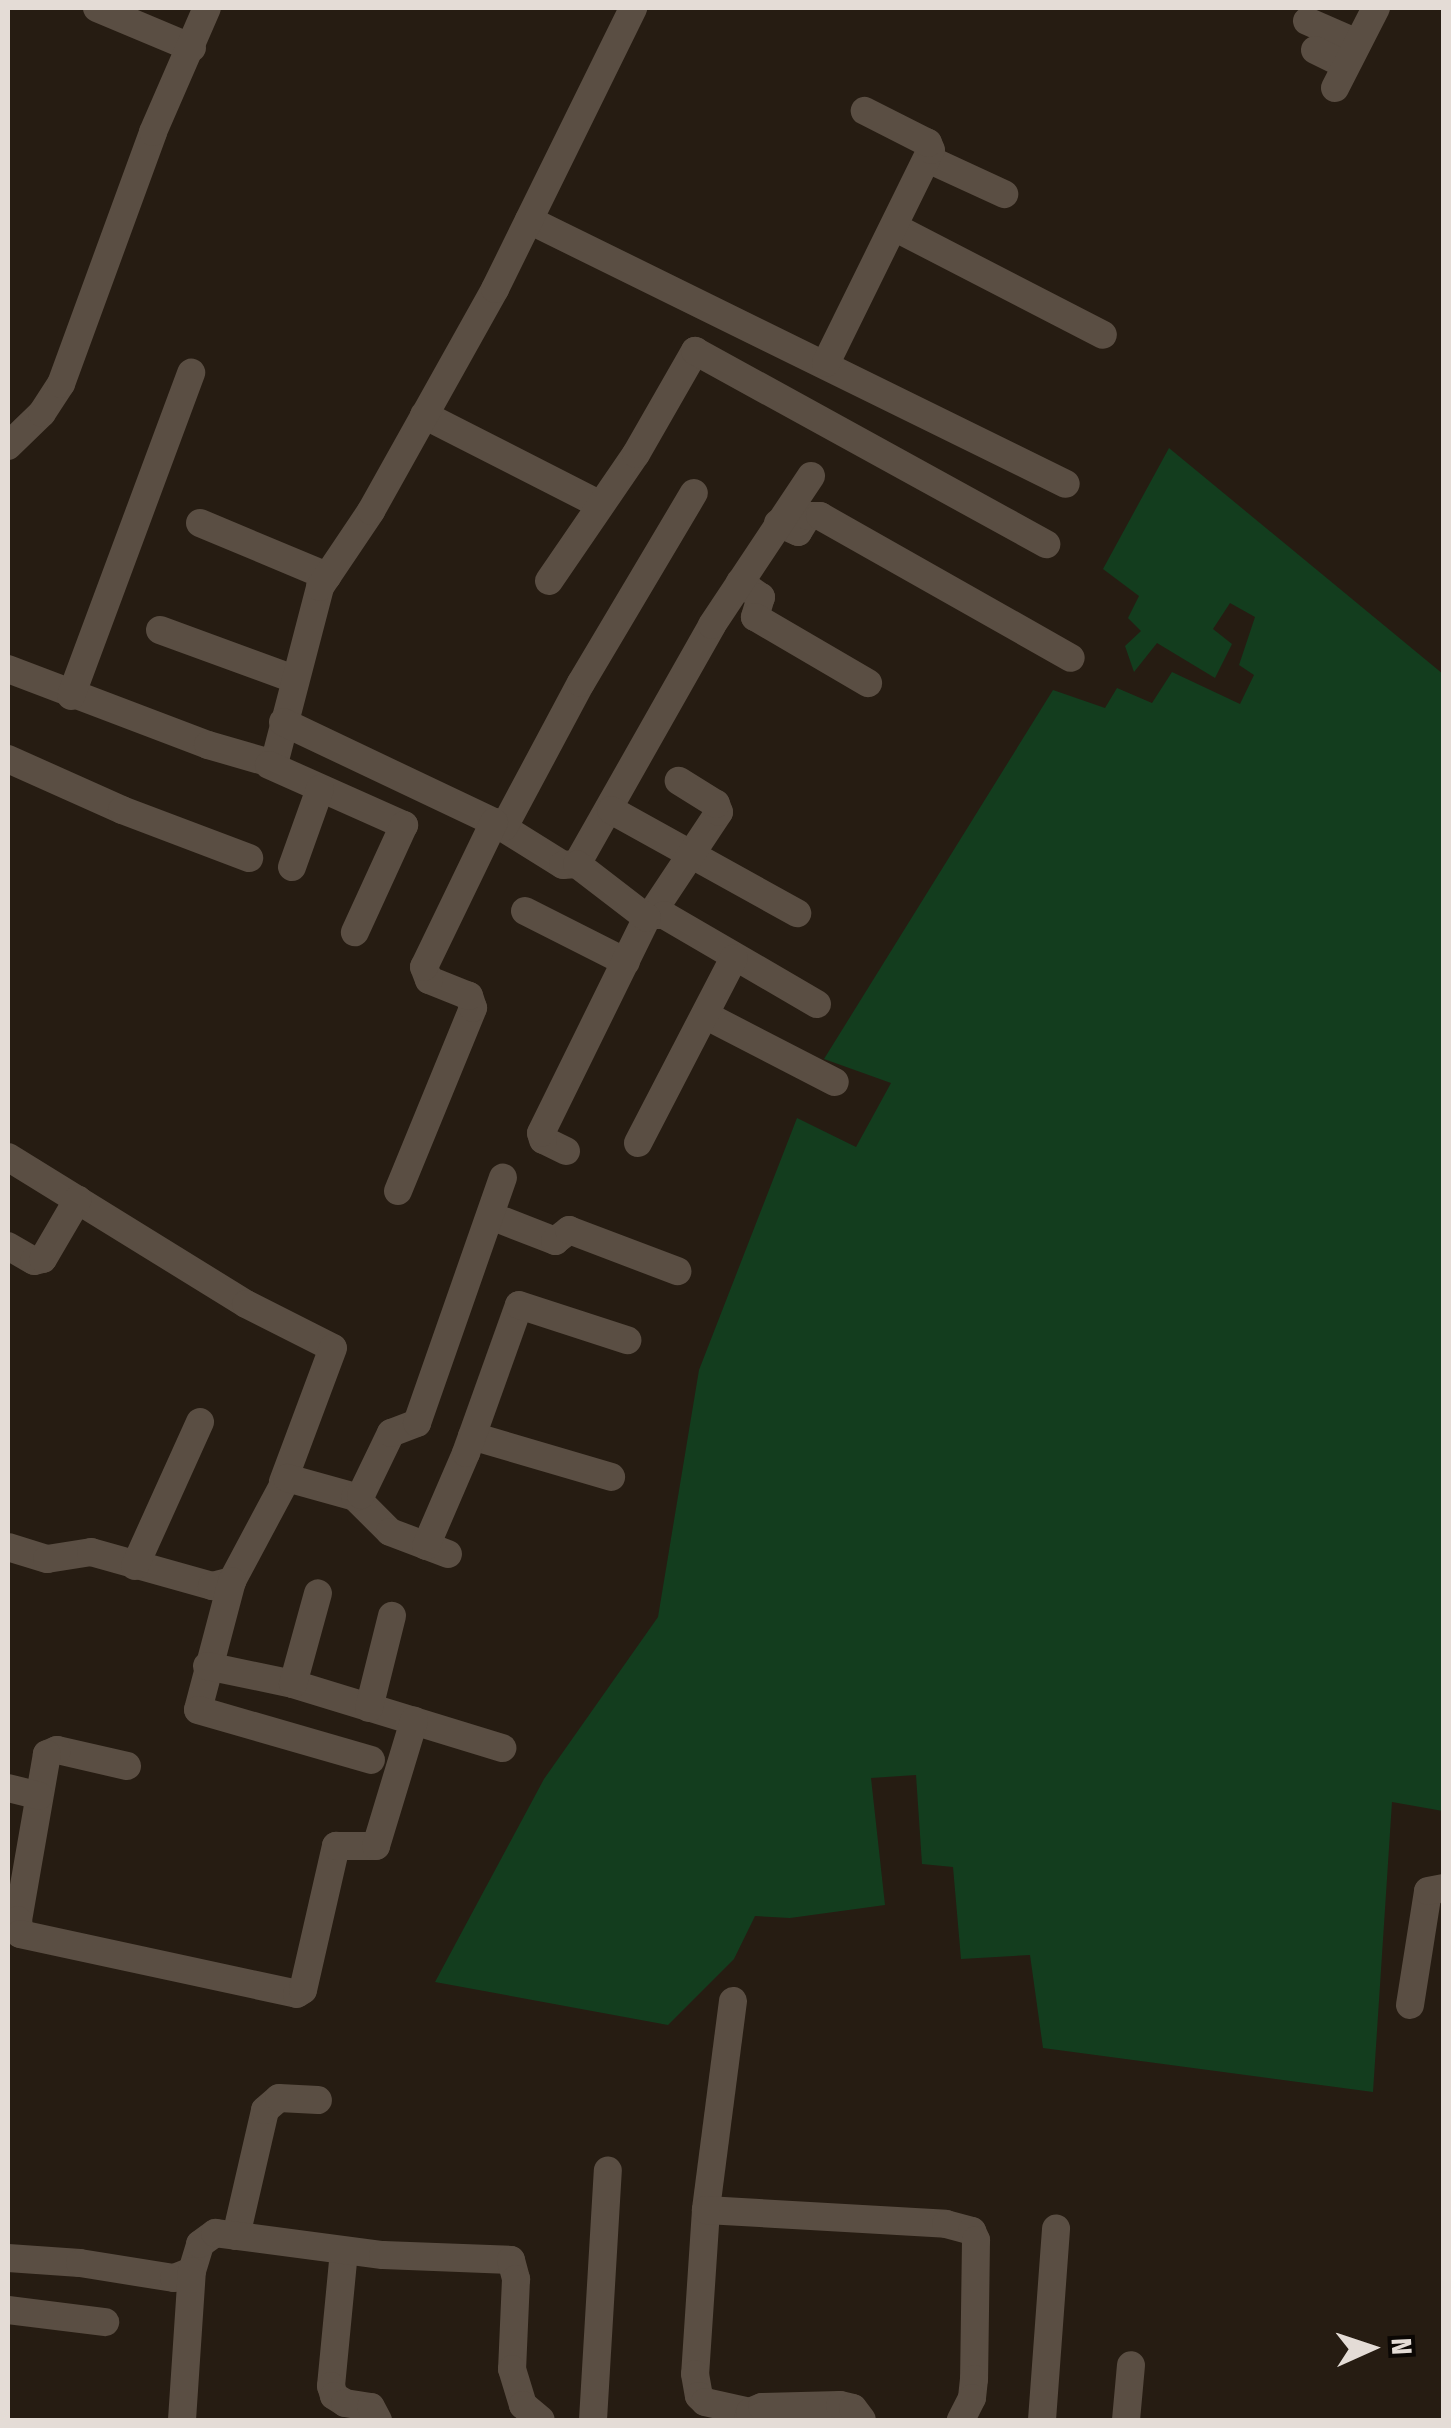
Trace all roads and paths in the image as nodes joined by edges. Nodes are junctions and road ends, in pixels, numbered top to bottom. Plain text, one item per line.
1 (97, 8) edge
2 (207, 8) edge
3 (633, 8) edge
4 (1376, 8) edge
5 (1308, 22) dead end
6 (192, 48) junction
7 (1315, 50) dead end
8 (1346, 65) junction
9 (865, 111) dead end
10 (928, 159) junction
11 (1004, 194) dead end
12 (529, 220) junction
13 (894, 227) junction
14 (1103, 335) dead end
15 (826, 363) junction
16 (191, 372) dead end
17 (424, 414) junction
18 (8, 446) edge
19 (812, 476) dead end
20 (1066, 484) dead end
21 (694, 494) dead end
22 (600, 504) junction
23 (200, 523) dead end
24 (778, 523) junction
25 (1046, 544) dead end
26 (327, 576) junction
27 (549, 582) dead end
28 (740, 582) junction
29 (160, 630) dead end
30 (1070, 658) dead end
31 (8, 669) edge
32 (294, 680) junction
33 (868, 683) dead end
34 (71, 696) junction
35 (282, 722) junction
36 (8, 759) edge
37 (269, 765) junction
38 (679, 782) dead end
39 (320, 789) junction
40 (610, 810) junction
41 (499, 824) junction
42 (691, 856) junction
43 (249, 858) dead end
44 (577, 864) junction
45 (292, 867) dead end
46 (525, 911) dead end
47 (797, 913) dead end
48 (648, 914) junction
49 (354, 932) dead end
50 (734, 958) junction
51 (626, 962) junction
52 (817, 1004) dead end
53 (704, 1015) junction
54 (835, 1082) dead end
55 (638, 1143) dead end
56 (566, 1151) dead end
57 (8, 1157) edge
58 (503, 1178) dead end
59 (398, 1191) dead end
60 (78, 1198) junction
61 (491, 1216) junction
62 (8, 1246) edge
63 (677, 1270) dead end
64 (627, 1340) dead end
65 (200, 1422) dead end
66 (472, 1436) junction
67 (611, 1477) dead end
68 (283, 1482) junction
69 (355, 1498) junction
70 (8, 1548) edge
71 (135, 1566) junction
72 (232, 1580) junction
73 (318, 1593) dead end
74 (392, 1616) dead end
75 (207, 1666) junction
76 (293, 1684) junction
77 (369, 1708) junction
78 (414, 1721) junction
79 (502, 1748) dead end
80 (371, 1760) dead end
81 (127, 1766) dead end
82 (8, 1788) edge
83 (39, 1796) junction
84 (1444, 1888) edge
85 (733, 2001) dead end
86 (1410, 2005) dead end
87 (318, 2100) dead end
88 (608, 2170) dead end
89 (706, 2210) junction
90 (1056, 2229) dead end
91 (236, 2236) junction
92 (344, 2251) junction
93 (8, 2258) edge
94 (192, 2272) junction
95 (8, 2310) edge
96 (105, 2322) dead end
97 (1130, 2365) dead end
98 (749, 2416) edge
99 (182, 2420) edge
100 (378, 2420) edge
101 (541, 2420) edge
102 (593, 2420) edge
103 (862, 2420) edge
104 (962, 2420) edge
105 (1042, 2420) edge
106 (1126, 2420) edge

1 - 6 street
2 - 6 street
3 - 12 street
4 - 8 street
5 - 8 street
6 - 18 street
7 - 8 street
9 - 10 street
10 - 11 street
10 - 13 street
12 - 15 street
12 - 17 street
13 - 14 street
13 - 15 street
15 - 20 street
16 - 34 street
17 - 22 street
17 - 26 street
19 - 24 street
21 - 41 street
22 - 25 street
22 - 27 street
23 - 26 street
24 - 28 street
24 - 30 street
26 - 32 street
28 - 33 street
28 - 40 street
29 - 32 street
31 - 34 street
32 - 35 street
34 - 37 street
35 - 37 street
35 - 41 street
36 - 43 street
37 - 39 street
38 - 42 street
39 - 45 street
39 - 49 street
40 - 42 street
40 - 44 street
41 - 44 street
41 - 59 street
42 - 47 street
42 - 48 street
44 - 48 street
46 - 51 street
48 - 50 street
48 - 51 street
50 - 52 street
50 - 53 street
51 - 56 street
53 - 54 street
53 - 55 street
57 - 60 street
58 - 61 street
60 - 62 street
60 - 68 street
61 - 63 street
61 - 69 street
64 - 66 street
65 - 71 street
66 - 67 street
66 - 69 street
68 - 69 street
68 - 72 street
70 - 71 street
71 - 72 street
72 - 75 street
73 - 76 street
74 - 77 street
75 - 76 street
75 - 80 street
76 - 77 street
77 - 78 street
78 - 79 street
78 - 83 street
81 - 83 street
82 - 83 street
84 - 86 street
85 - 89 street
87 - 91 street
88 - 102 street
89 - 98 street
89 - 104 street
90 - 105 street
91 - 92 street
91 - 94 street
92 - 100 street
92 - 101 street
93 - 94 street
94 - 99 street
95 - 96 street
97 - 106 street
98 - 103 street

